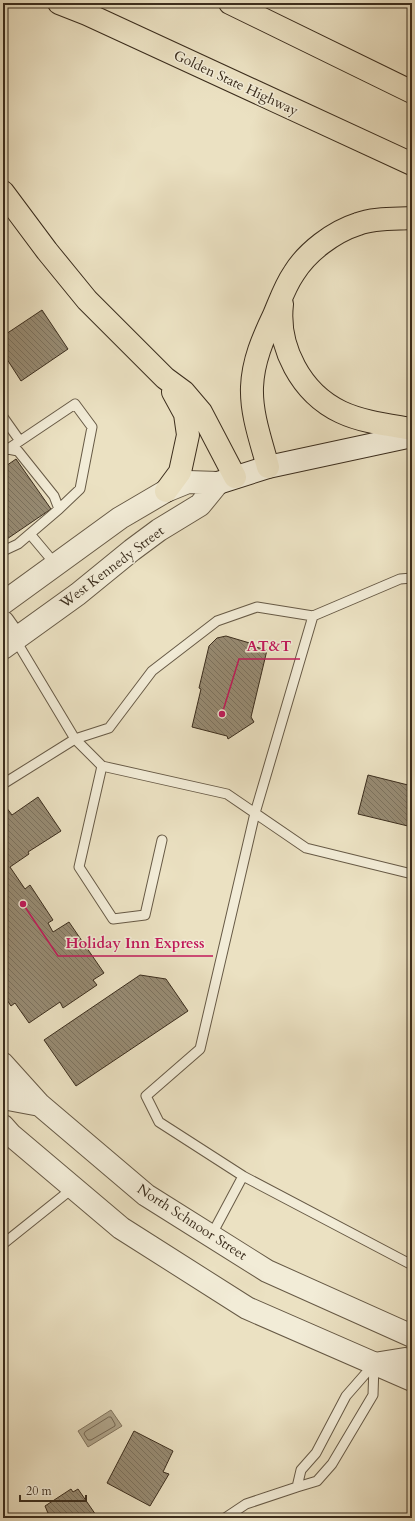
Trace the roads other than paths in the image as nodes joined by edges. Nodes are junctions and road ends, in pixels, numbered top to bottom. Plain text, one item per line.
1 (59, 3) edge
2 (230, 3) edge
3 (412, 92) edge
4 (412, 164) edge
5 (3, 192) edge
6 (412, 218) edge
7 (283, 294) junction
8 (165, 378) junction
9 (3, 417) edge
10 (412, 429) edge
11 (412, 436) edge
12 (20, 441) junction
13 (5, 450) edge
14 (268, 467) junction
15 (227, 480) junction
16 (166, 491) junction
17 (59, 510) junction
18 (30, 534) junction
19 (3, 551) edge
20 (56, 564) junction
21 (412, 578) edge
22 (3, 603) edge
23 (313, 616) junction
24 (3, 622) edge
25 (9, 644) edge
26 (75, 739) junction
27 (102, 766) junction
28 (3, 784) edge
29 (255, 813) junction
30 (162, 840) dead end
31 (412, 874) edge
32 (3, 1064) edge
33 (3, 1094) edge
34 (40, 1105) junction
35 (3, 1126) edge
36 (243, 1176) junction
37 (73, 1188) junction
38 (211, 1236) junction
39 (3, 1244) edge
40 (412, 1265) edge
41 (411, 1332) edge
42 (412, 1361) edge
43 (374, 1364) junction
44 (412, 1380) edge
45 (297, 1487) junction
46 (225, 1518) edge

1 - 4 highway, Golden State Highway
2 - 3 highway
5 - 8 highway
6 - 7 highway
7 - 10 highway
7 - 14 highway
8 - 15 highway
8 - 16 highway
9 - 12 lane
11 - 14 street
12 - 13 lane
12 - 17 lane
13 - 17 lane
14 - 15 street
15 - 16 street
15 - 25 street, West Kennedy Street
16 - 20 street
17 - 18 lane
18 - 19 lane
18 - 20 lane
20 - 22 street
21 - 23 lane
23 - 26 lane
23 - 29 lane
24 - 25 street
25 - 26 lane
26 - 27 lane
26 - 28 lane
27 - 29 lane
27 - 30 lane
29 - 31 lane
29 - 36 lane
32 - 34 street, North Schnoor Street
33 - 34 street
34 - 38 street, North Schnoor Street
35 - 37 street
36 - 38 lane
36 - 40 lane
37 - 39 lane
37 - 43 street
38 - 41 street, North Schnoor Street
42 - 43 street
43 - 44 street
43 - 45 lane
43 - 45 lane
45 - 46 lane

